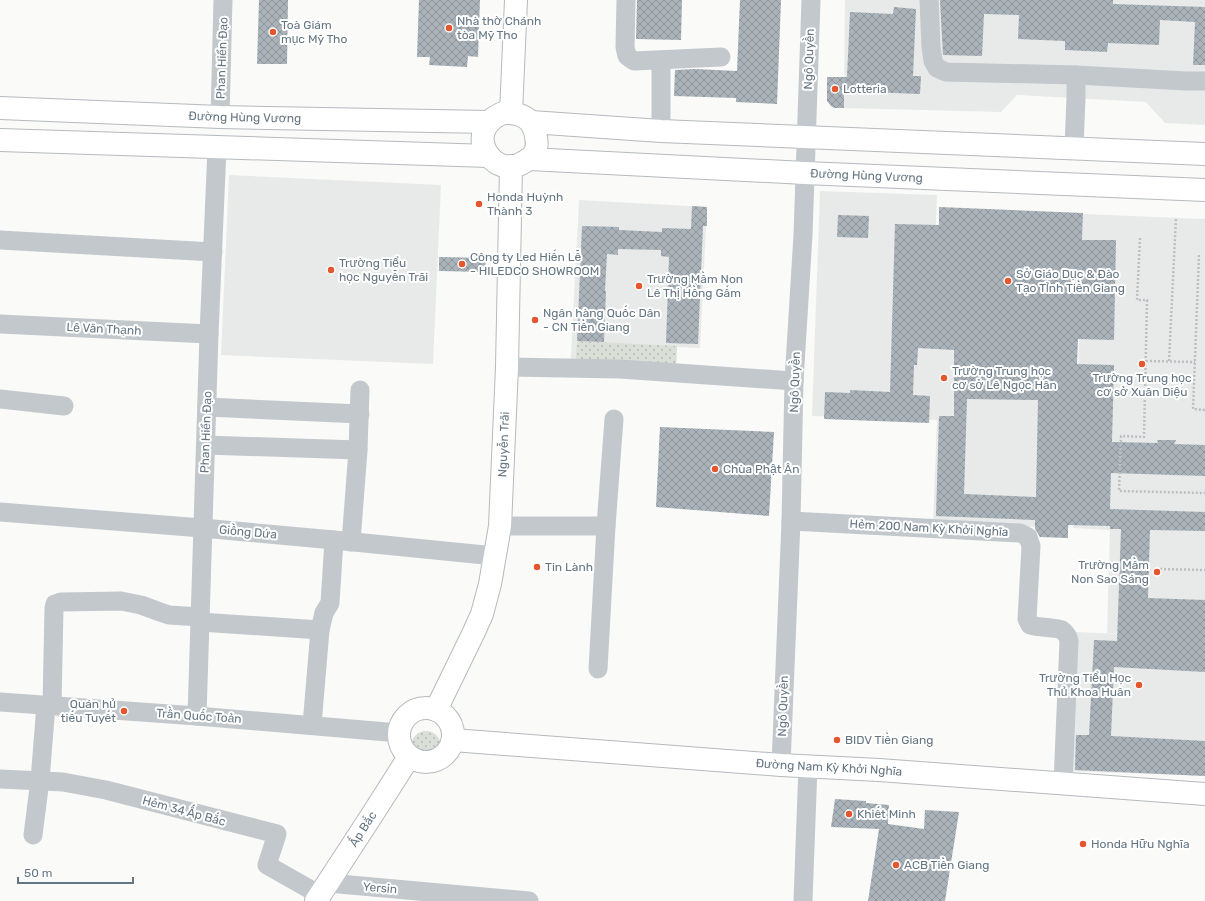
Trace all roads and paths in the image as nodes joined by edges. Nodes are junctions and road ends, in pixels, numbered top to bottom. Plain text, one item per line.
1 (223, 0) edge
2 (516, 0) edge
3 (626, 0) edge
4 (811, 0) edge
5 (929, 0) edge
6 (721, 57) dead end
7 (661, 60) junction
8 (1076, 75) junction
9 (1205, 81) edge
10 (0, 108) edge
11 (511, 112) junction
12 (220, 117) junction
13 (489, 122) junction
14 (531, 122) junction
15 (661, 131) junction
16 (807, 138) junction
17 (0, 140) edge
18 (217, 148) junction
19 (1074, 148) junction
20 (1205, 154) edge
21 (489, 156) junction
22 (520, 163) junction
23 (805, 173) junction
24 (1205, 190) edge
25 (1176, 217) dead end
26 (1140, 238) dead end
27 (0, 240) edge
28 (213, 252) junction
29 (1200, 255) dead end
30 (0, 324) edge
31 (209, 334) junction
32 (1146, 361) junction
33 (1169, 361) junction
34 (1195, 362) junction
35 (507, 367) junction
36 (794, 381) junction
37 (360, 390) dead end
38 (0, 399) edge
39 (64, 406) dead end
40 (207, 407) junction
41 (1205, 410) edge
42 (360, 414) junction
43 (614, 419) dead end
44 (206, 445) junction
45 (358, 450) junction
46 (1205, 493) edge
47 (0, 512) edge
48 (791, 521) junction
49 (500, 526) junction
50 (606, 526) junction
51 (202, 528) junction
52 (343, 541) junction
53 (495, 556) junction
54 (1160, 569) dead end
55 (1205, 570) edge
56 (200, 620) junction
57 (320, 630) junction
58 (598, 669) dead end
59 (0, 702) edge
60 (49, 706) junction
61 (436, 710) junction
62 (197, 716) junction
63 (312, 725) junction
64 (399, 733) junction
65 (452, 740) junction
66 (409, 757) junction
67 (781, 765) junction
68 (808, 766) junction
69 (0, 779) edge
70 (40, 780) junction
71 (1063, 783) junction
72 (1205, 794) edge
73 (33, 835) dead end
74 (321, 893) edge
75 (529, 901) edge
76 (803, 901) edge

1 - 12 street, Phan Hiển Đạo
2 - 11 main road
3 - 7 street
4 - 16 street, Ngô Quyền
5 - 8 street
6 - 7 street
7 - 15 street
8 - 9 street
8 - 19 street
10 - 12 main road, Đường Hùng Vương
11 - 13 main road
11 - 14 main road
12 - 13 main road, Đường Hùng Vương
13 - 21 main road
14 - 15 main road
14 - 22 main road, Nguyễn Trãi
15 - 16 main road
16 - 19 main road
16 - 23 street, Ngô Quyền
17 - 18 main road
18 - 21 main road
18 - 28 street, Phan Hiển Đạo
19 - 20 main road
21 - 22 main road
22 - 23 main road, Đường Hùng Vương
22 - 35 main road, Nguyễn Trãi
23 - 24 main road, Đường Hùng Vương
23 - 36 street, Ngô Quyền
25 - 33 path
26 - 32 path
27 - 28 street
28 - 31 street, Phan Hiển Đạo
29 - 34 path
30 - 31 street, Lê Văn Thạnh
31 - 40 street, Phan Hiển Đạo
32 - 33 path
32 - 46 path
33 - 34 path
34 - 41 path
35 - 36 street
35 - 49 main road, Nguyễn Trãi
36 - 48 street, Ngô Quyền
37 - 42 street
38 - 39 street
40 - 42 street
40 - 44 street, Phan Hiển Đạo
42 - 45 street
43 - 50 street
44 - 45 street
44 - 51 street, Phan Hiển Đạo
45 - 52 street
47 - 51 street, Giồng Dứa
48 - 67 street, Ngô Quyền
48 - 71 street, Hẻm 200 Nam Kỳ Khởi Nghĩa
49 - 50 street
49 - 53 main road, Nguyễn Trãi
50 - 58 street
51 - 52 street, Giồng Dứa
51 - 56 street, Phan Hiển Đạo
52 - 53 street, Giồng Dứa
52 - 57 street
53 - 61 main road, Nguyễn Trãi
54 - 55 path
56 - 57 street
56 - 60 street
56 - 62 street, Phan Hiển Đạo
57 - 63 street
59 - 60 street, Trần Quốc Toản
60 - 62 street, Trần Quốc Toản
60 - 70 street
61 - 64 main road
61 - 65 main road
62 - 63 street, Trần Quốc Toản
63 - 64 street, Trần Quốc Toản
64 - 66 main road
65 - 66 main road
65 - 67 main road, Đường Nam Kỳ Khởi Nghĩa
66 - 74 main road, Ấp Bắc
67 - 68 main road, Đường Nam Kỳ Khởi Nghĩa
68 - 71 main road, Đường Nam Kỳ Khởi Nghĩa
68 - 76 street
69 - 70 street, Hẻm 34 Ấp Bắc
70 - 73 street
70 - 74 street, Hẻm 34 Ấp Bắc
71 - 72 main road, Đường Nam Kỳ Khởi Nghĩa
74 - 75 street, Yersin

